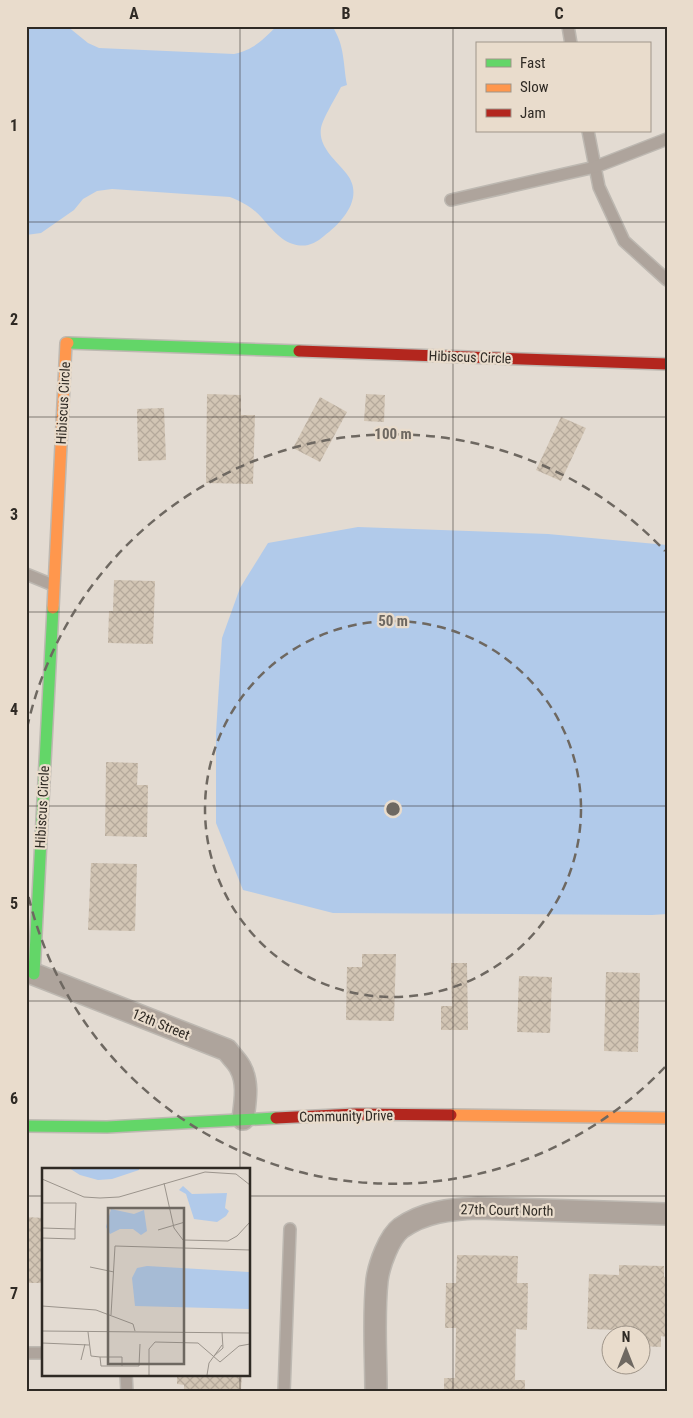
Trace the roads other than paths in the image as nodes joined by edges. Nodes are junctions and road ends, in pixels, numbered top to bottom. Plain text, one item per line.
1 (568, 26) edge
2 (571, 42) edge
3 (588, 132) edge
4 (667, 139) edge
5 (595, 167) junction
6 (451, 200) dead end
7 (667, 280) edge
8 (667, 364) edge
9 (26, 574) edge
10 (53, 585) junction
11 (30, 972) edge
12 (667, 1118) edge
13 (242, 1119) junction
14 (26, 1126) edge
15 (667, 1214) edge
16 (290, 1229) dead end
17 (26, 1353) edge
18 (42, 1353) edge
19 (126, 1376) edge
20 (127, 1392) edge
21 (284, 1392) edge
22 (376, 1392) edge

1 - 2 lane
3 - 5 lane
4 - 5 lane
5 - 6 lane
5 - 7 lane
8 - 10 street, Hibiscus Circle
9 - 10 lane
10 - 11 street, Hibiscus Circle
11 - 13 street, 12th Street
12 - 13 street, Community Drive
13 - 14 street, Community Drive
15 - 22 street, 27th Court North
16 - 21 lane
17 - 18 lane
19 - 20 lane

